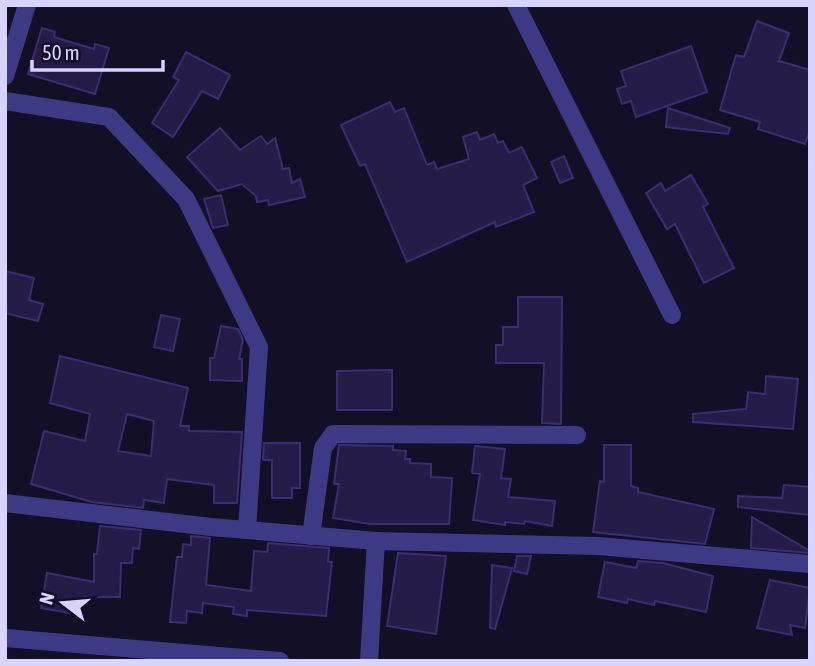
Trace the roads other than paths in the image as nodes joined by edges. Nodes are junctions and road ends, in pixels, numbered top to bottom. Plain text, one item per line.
1 (27, 5) edge
2 (516, 5) edge
3 (5, 76) edge
4 (5, 101) edge
5 (672, 315) dead end
6 (577, 435) dead end
7 (5, 503) edge
8 (247, 530) junction
9 (311, 536) junction
10 (376, 541) junction
11 (810, 564) edge
12 (5, 638) edge
13 (280, 661) edge
14 (369, 661) edge

1 - 3 street
2 - 5 street
4 - 8 street
6 - 9 street
7 - 8 street
8 - 9 street
9 - 10 street
10 - 11 street
10 - 14 street
12 - 13 street

